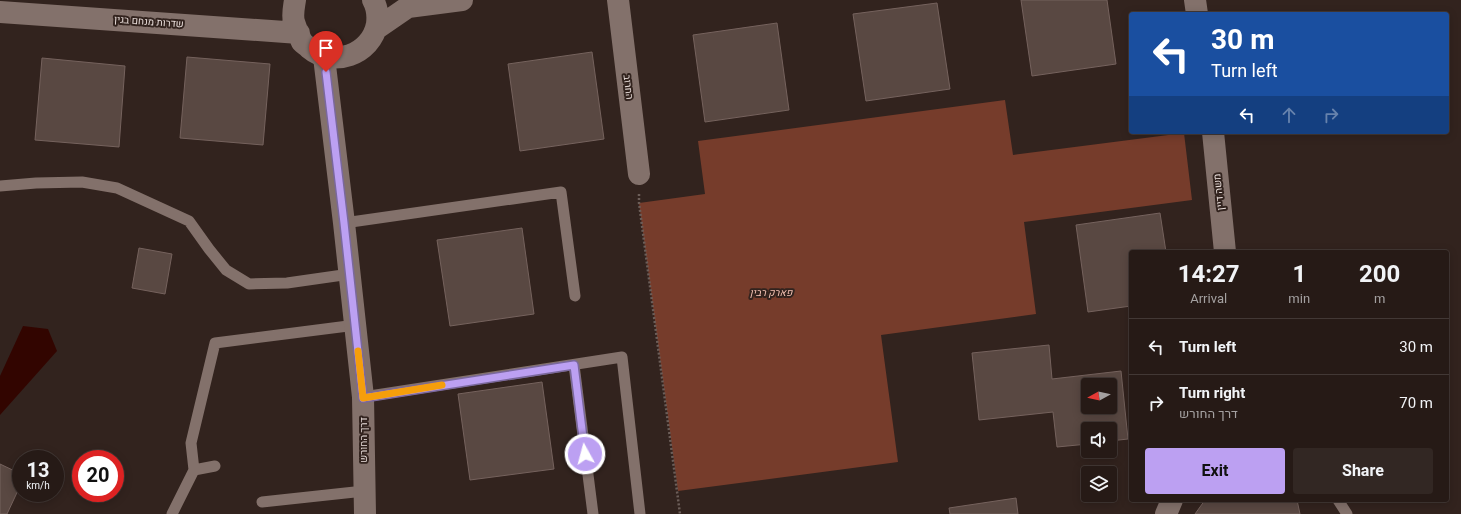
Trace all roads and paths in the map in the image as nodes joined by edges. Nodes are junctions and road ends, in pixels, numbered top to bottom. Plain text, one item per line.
1 (295, 0) edge
2 (373, 0) edge
3 (462, 0) edge
4 (618, 0) edge
5 (1195, 0) edge
6 (0, 12) edge
7 (1198, 12) edge
8 (376, 29) junction
9 (299, 33) junction
10 (324, 57) junction
11 (1212, 134) edge
12 (639, 174) joint
13 (0, 186) edge
14 (344, 223) junction
15 (1224, 250) edge
16 (350, 274) junction
17 (576, 296) dead end
18 (356, 325) junction
19 (574, 365) junction
20 (363, 398) junction
21 (215, 466) dead end
22 (194, 470) junction
23 (364, 491) junction
24 (262, 502) dead end
25 (1171, 502) edge
26 (1339, 502) edge
27 (172, 514) edge
28 (365, 514) edge
29 (593, 514) edge
30 (640, 514) edge
31 (680, 514) edge
32 (1166, 514) edge
33 (1347, 514) edge

1 - 9 street
2 - 8 street
3 - 8 street
4 - 12 street, החרוב
5 - 7 street
6 - 9 street, שדרות מנחם בגין
8 - 10 street
9 - 10 street
10 - 14 street, דרך החורש
11 - 15 street, משה דיין
12 - 31 path
13 - 16 lane
14 - 16 street, דרך החורש
14 - 17 lane
16 - 18 street, דרך החורש
18 - 20 street, דרך החורש
18 - 22 lane
19 - 20 lane
19 - 29 lane
19 - 30 lane
20 - 23 street, דרך החורש
21 - 22 lane
22 - 27 lane
23 - 24 lane
23 - 28 street, דרך החורש
25 - 32 street
26 - 33 lane

